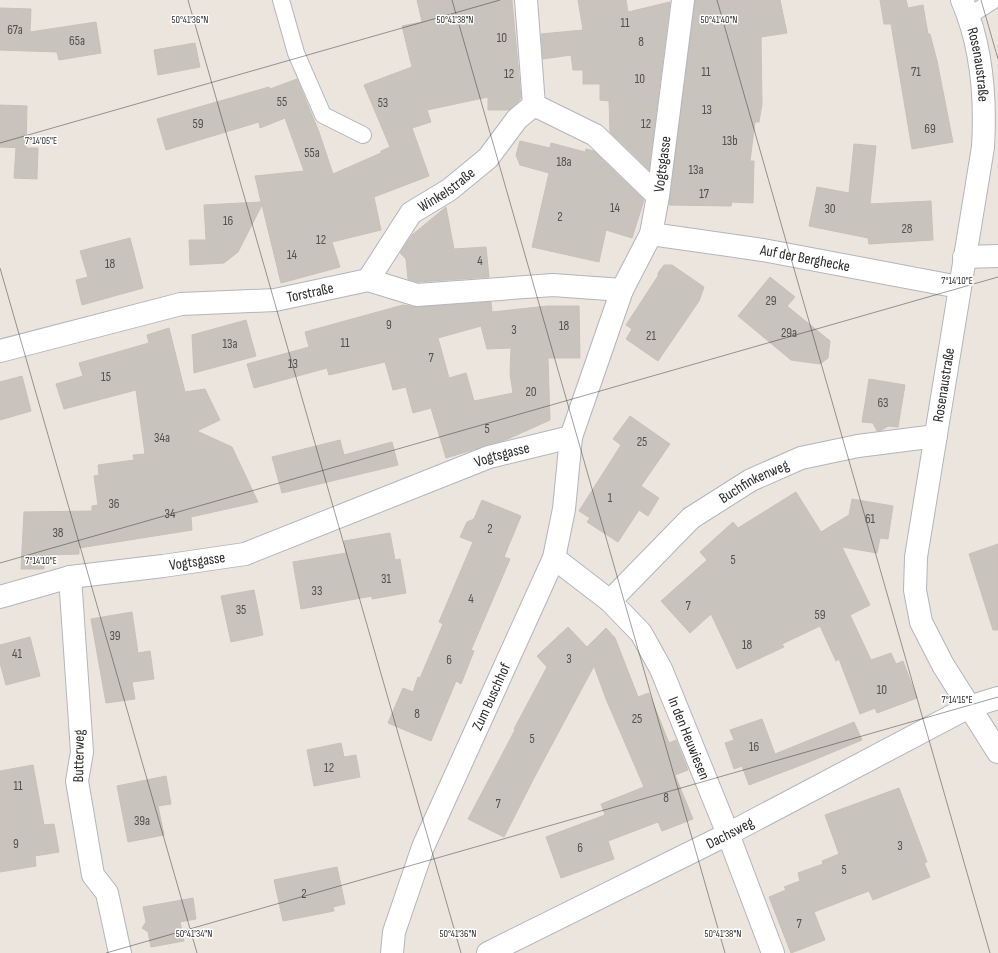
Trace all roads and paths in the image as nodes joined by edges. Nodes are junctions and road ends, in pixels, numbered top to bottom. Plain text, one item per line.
1 (281, 0) edge
2 (526, 0) edge
3 (683, 0) edge
4 (994, 0) edge
5 (966, 8) edge
6 (534, 105) junction
7 (364, 135) dead end
8 (658, 196) junction
9 (651, 234) junction
10 (998, 256) edge
11 (964, 257) junction
12 (368, 280) junction
13 (959, 287) junction
14 (622, 290) junction
15 (0, 351) edge
16 (936, 436) junction
17 (571, 437) junction
18 (554, 558) junction
19 (70, 576) junction
20 (0, 597) edge
21 (610, 601) junction
22 (998, 698) edge
23 (969, 707) junction
24 (998, 752) edge
25 (728, 834) junction
26 (120, 953) edge
27 (392, 953) edge
28 (488, 953) edge
29 (773, 953) edge

1 - 7 lane
2 - 6 street
3 - 8 street, Vogtsgasse
4 - 5 lane
5 - 11 street, Rosenaustraße
6 - 8 street
6 - 12 street, Winkelstraße
8 - 9 street, Vogtsgasse
9 - 13 street, Auf der Berghecke
9 - 14 street, Vogtsgasse
10 - 11 street
11 - 13 street, Rosenaustraße
12 - 14 street, Torstraße
12 - 15 street, Torstraße
13 - 16 street, Rosenaustraße
14 - 17 street, Vogtsgasse
16 - 21 street, Buchfinkenweg
16 - 23 street, Rosenaustraße
17 - 18 street, Zum Buschhof
17 - 19 street, Vogtsgasse
18 - 21 street, In den Heuwiesen
18 - 27 street, Zum Buschhof
19 - 20 street, Vogtsgasse
19 - 26 street, Butterweg
21 - 25 street, In den Heuwiesen
22 - 23 street, Dachsweg
23 - 24 street, Rosenaustraße
23 - 25 street, Dachsweg
25 - 28 street, Dachsweg
25 - 29 street, In den Heuwiesen

